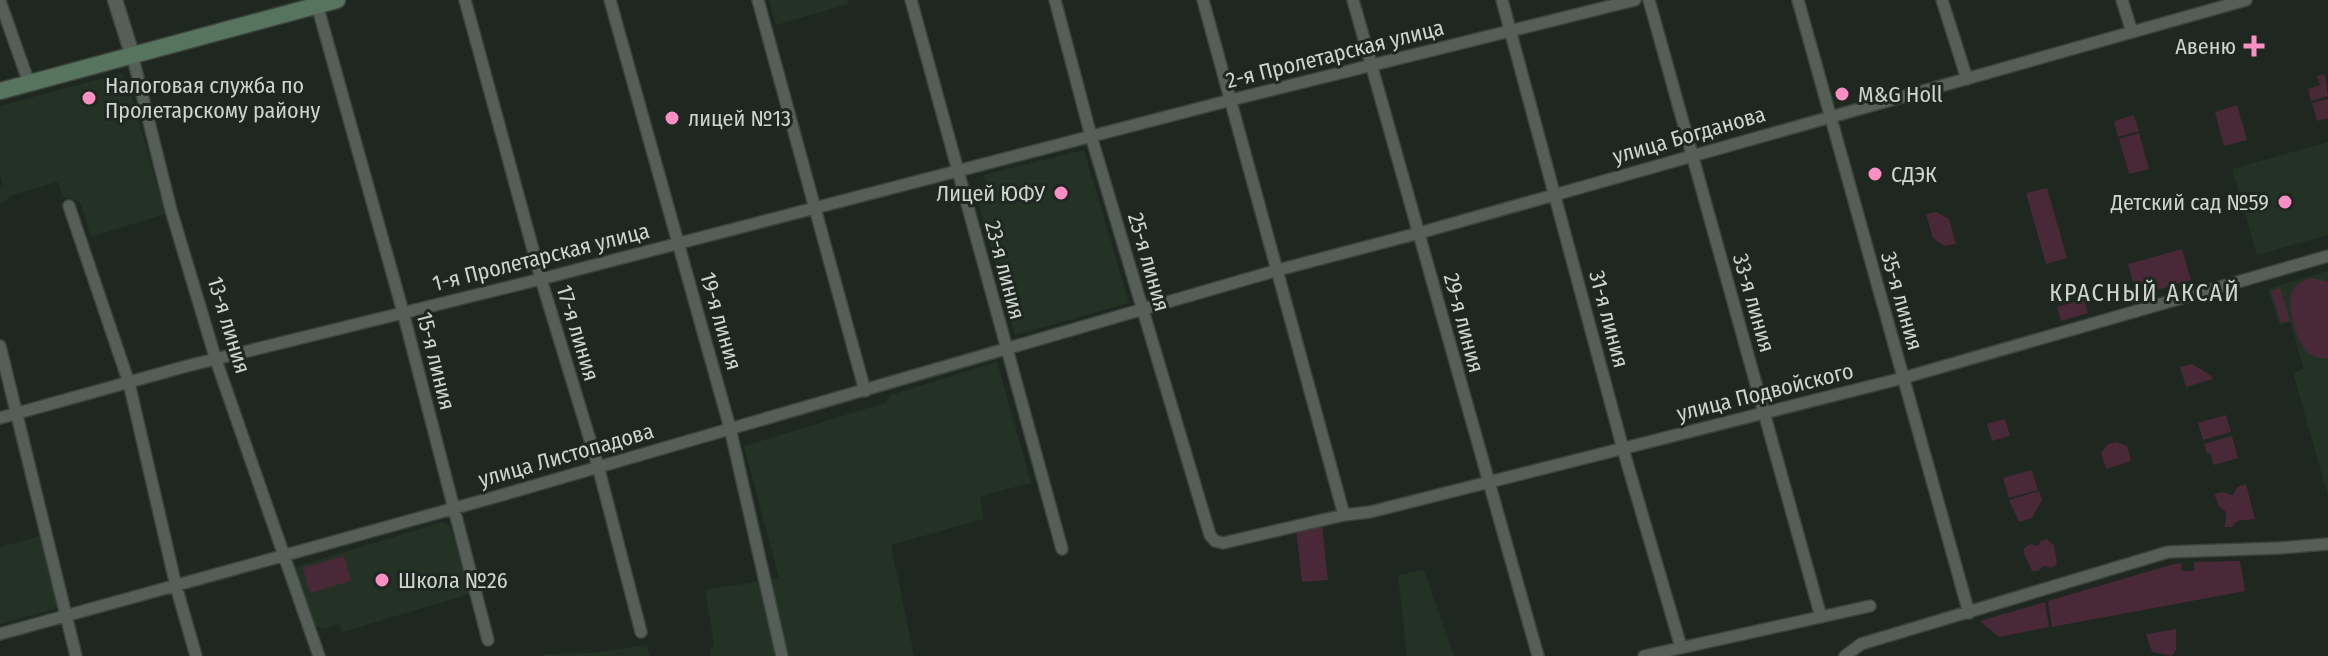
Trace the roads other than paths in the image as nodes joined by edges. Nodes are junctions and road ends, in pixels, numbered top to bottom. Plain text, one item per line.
1 (115, 0) edge
2 (337, 0) edge
3 (465, 0) edge
4 (610, 0) edge
5 (758, 0) edge
6 (911, 0) edge
7 (1055, 0) edge
8 (1203, 0) edge
9 (1353, 0) edge
10 (1502, 0) edge
11 (1635, 0) edge
12 (1649, 0) edge
13 (1798, 0) edge
14 (1942, 0) edge
15 (2122, 0) edge
16 (2246, 0) edge
17 (0, 1) edge
18 (316, 3) edge
19 (2213, 5) edge
20 (1510, 31) junction
21 (2132, 32) junction
22 (132, 54) junction
23 (1372, 64) junction
24 (1967, 79) junction
25 (29, 83) junction
26 (0, 91) edge
27 (1231, 100) junction
28 (1830, 117) junction
29 (1091, 136) junction
30 (1692, 155) junction
31 (958, 172) junction
32 (1554, 194) junction
33 (69, 206) dead end
34 (816, 208) junction
35 (1419, 233) junction
36 (677, 243) junction
37 (2328, 256) edge
38 (1278, 270) junction
39 (541, 279) junction
40 (1142, 309) junction
41 (403, 312) junction
42 (0, 346) edge
43 (1006, 350) junction
44 (216, 360) junction
45 (1903, 378) junction
46 (129, 383) junction
47 (865, 391) junction
48 (1764, 412) junction
49 (18, 414) junction
50 (0, 418) edge
51 (730, 428) junction
52 (1623, 449) junction
53 (598, 466) junction
54 (1487, 481) junction
55 (455, 508) junction
56 (1344, 515) junction
57 (1210, 535) joint
58 (2328, 544) edge
59 (1062, 549) dead end
60 (284, 557) junction
61 (176, 586) junction
62 (1870, 606) dead end
63 (1969, 613) junction
64 (67, 615) junction
65 (1821, 617) junction
66 (641, 632) dead end
67 (0, 634) edge
68 (488, 640) dead end
69 (1681, 647) junction
70 (76, 656) edge
71 (196, 656) edge
72 (319, 656) edge
73 (782, 656) edge
74 (1538, 656) edge
75 (1644, 656) edge
76 (1845, 656) edge

1 - 22 street, 13-я линия
2 - 18 main road
3 - 39 street, 17-я линия
4 - 36 street, 19-я линия
5 - 34 street
6 - 31 street, 23-я линия
7 - 29 street, 25-я линия
8 - 27 street
9 - 23 street, 29-я линия
10 - 20 street, 31-я линия
11 - 20 street, 2-я Пролетарская улица
12 - 30 street, 33-я линия
13 - 28 street, 35-я линия
14 - 24 street
15 - 21 street
16 - 19 street, улица Богданова
17 - 25 street
18 - 22 main road
18 - 41 street, 15-я линия
19 - 21 street, улица Богданова
20 - 23 street, 2-я Пролетарская улица
20 - 32 street, 31-я линия
21 - 24 street, улица Богданова
22 - 25 main road
22 - 44 street, 13-я линия
23 - 27 street, 2-я Пролетарская улица
23 - 35 street, 29-я линия
24 - 28 street, улица Богданова
25 - 26 main road
27 - 29 street, 2-я Пролетарская улица
27 - 38 street
28 - 30 street, улица Богданова
28 - 45 street, 35-я линия
29 - 31 street, 1-я Пролетарская улица
29 - 40 street, 25-я линия
30 - 32 street, улица Богданова
30 - 48 street, 33-я линия
31 - 34 street, 1-я Пролетарская улица
31 - 43 street, 23-я линия
32 - 35 street, улица Богданова
32 - 52 street, 31-я линия
33 - 46 street
34 - 36 street, 1-я Пролетарская улица
34 - 47 street
35 - 38 street, улица Богданова
35 - 54 street, 29-я линия
36 - 39 street, 1-я Пролетарская улица
36 - 51 street, 19-я линия
37 - 45 street, улица Подвойского
38 - 40 street, улица Богданова
38 - 56 street
39 - 41 street, 1-я Пролетарская улица
39 - 53 street, 17-я линия
40 - 43 street, улица Листопадова
40 - 57 street, 25-я линия
41 - 44 street, 1-я Пролетарская улица
41 - 55 street, 15-я линия
42 - 49 street
43 - 47 street, улица Листопадова
43 - 59 street, 23-я линия
44 - 46 street, 1-я Пролетарская улица
44 - 60 street, 13-я линия
45 - 48 street, улица Подвойского
45 - 63 street, 35-я линия
46 - 49 street, 1-я Пролетарская улица
46 - 61 street
47 - 51 street, улица Листопадова
48 - 52 street, улица Подвойского
48 - 65 street, 33-я линия
49 - 50 street, 1-я Пролетарская улица
49 - 64 street
51 - 53 street, улица Листопадова
51 - 73 street, 19-я линия
52 - 54 street, улица Подвойского
52 - 69 street, 31-я линия
53 - 55 street, улица Листопадова
53 - 66 street, 17-я линия
54 - 56 street, улица Подвойского
54 - 74 street, 29-я линия
55 - 60 street, улица Листопадова
55 - 68 street, 15-я линия
56 - 57 street, улица Подвойского
58 - 63 street
60 - 61 street, улица Листопадова
60 - 72 street, 13-я линия
61 - 64 street, улица Листопадова
61 - 71 street
62 - 65 street
63 - 76 street
64 - 67 street, улица Листопадова
64 - 70 street
65 - 69 street
69 - 75 street

